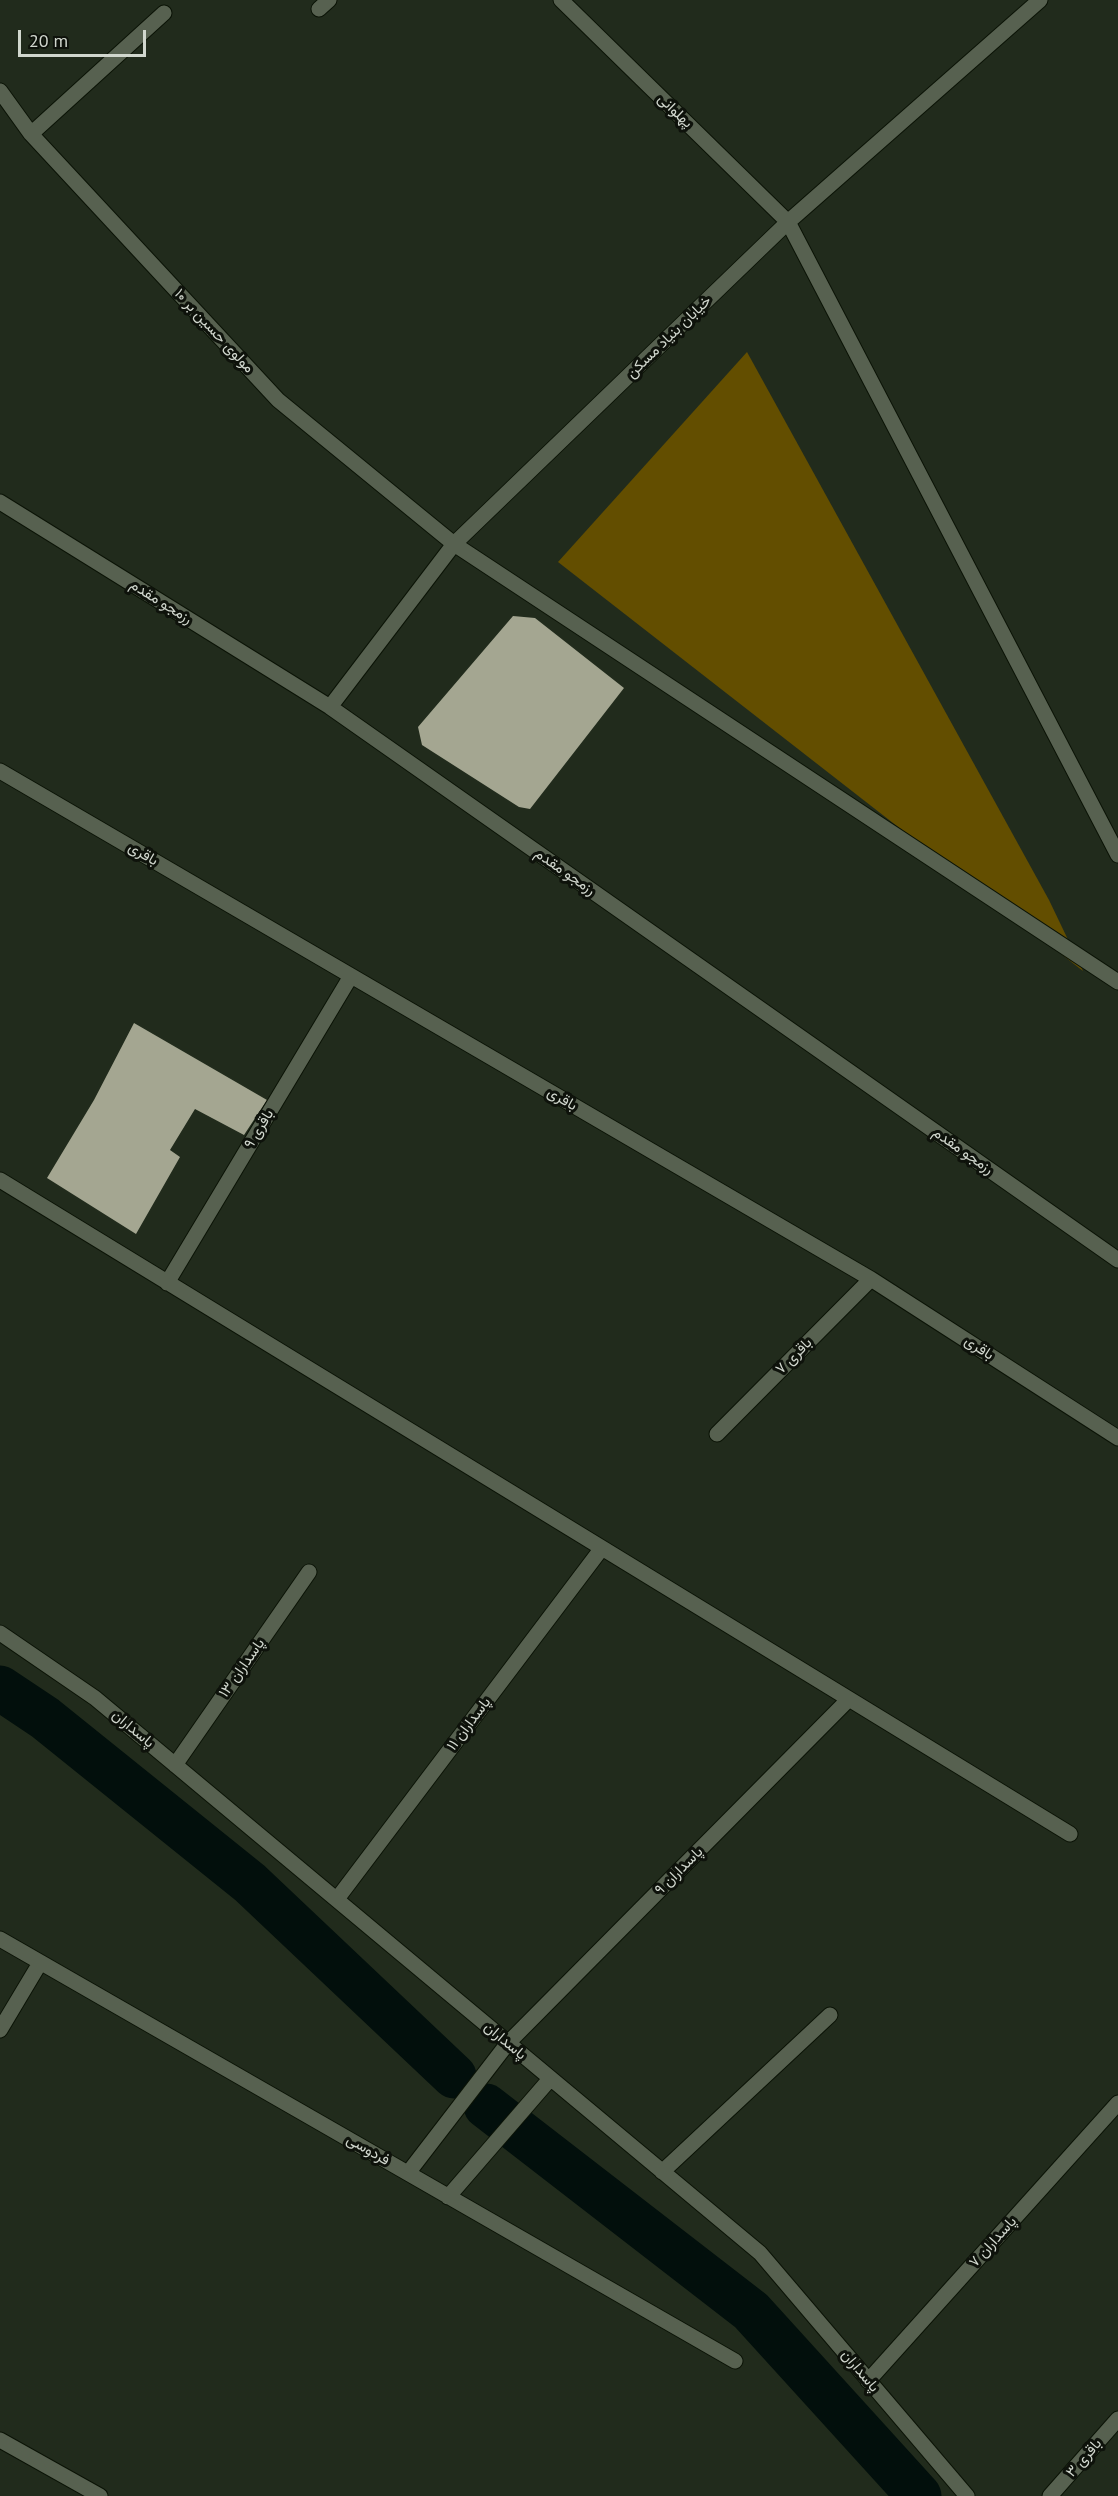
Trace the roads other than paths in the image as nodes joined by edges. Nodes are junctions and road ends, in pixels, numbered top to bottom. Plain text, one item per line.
1 (561, 0) edge
2 (1040, 0) edge
3 (164, 13) dead end
4 (0, 91) edge
5 (31, 134) junction
6 (788, 222) junction
7 (0, 502) edge
8 (454, 544) junction
9 (330, 707) junction
10 (0, 771) edge
11 (1118, 855) edge
12 (351, 976) junction
13 (1118, 982) edge
14 (0, 1180) edge
15 (1118, 1260) edge
16 (871, 1279) junction
17 (167, 1282) junction
18 (717, 1434) dead end
19 (1118, 1438) edge
20 (602, 1548) junction
21 (309, 1572) dead end
22 (0, 1633) edge
23 (849, 1699) junction
24 (175, 1765) junction
25 (1070, 1834) dead end
26 (336, 1899) junction
27 (0, 1940) edge
28 (40, 1963) junction
29 (830, 2015) dead end
30 (0, 2030) edge
31 (508, 2043) junction
32 (549, 2080) junction
33 (1118, 2103) edge
34 (662, 2172) junction
35 (408, 2173) junction
36 (450, 2195) junction
37 (735, 2361) dead end
38 (868, 2381) junction
39 (1118, 2419) edge
40 (0, 2440) edge
41 (100, 2496) edge
42 (967, 2496) edge
43 (1050, 2496) edge

1 - 6 street, پهلوانی
2 - 6 street, خیابان بنیاد مسکن
3 - 5 street
4 - 5 street, مولوی حسین بر ۱۰
5 - 8 street, مولوی حسین بر ۱۰
6 - 8 street, خیابان بنیاد مسکن
6 - 11 street, پهلوانی
7 - 9 street, رزمجو مقدم
8 - 9 street, خیابان بنیاد مسکن
8 - 13 street, مولوی حسین بر ۱۰
9 - 15 street, رزمجو مقدم
10 - 12 street, باقری
12 - 16 street, باقری
12 - 17 street, باقری ۹
14 - 17 street
16 - 18 street, باقری ۷
16 - 19 street, باقری
17 - 20 street
20 - 23 street
20 - 26 street, پاسداران ۱۱
21 - 24 street, پاسداران ۱۳
22 - 24 street, پاسداران
23 - 25 street
23 - 31 street, پاسداران ۹
24 - 26 street, پاسداران
26 - 31 street, پاسداران
27 - 28 street, فردوسی
28 - 30 street
28 - 35 street, فردوسی
29 - 34 street
31 - 32 street, پاسداران
31 - 35 street, پاسداران ۹
32 - 34 street, پاسداران
32 - 36 street
33 - 38 street, پاسداران ۷
34 - 38 street, پاسداران
35 - 36 street, فردوسی
36 - 37 street, فردوسی
38 - 42 street, پاسداران
39 - 43 street, باقری ۳
40 - 41 street

